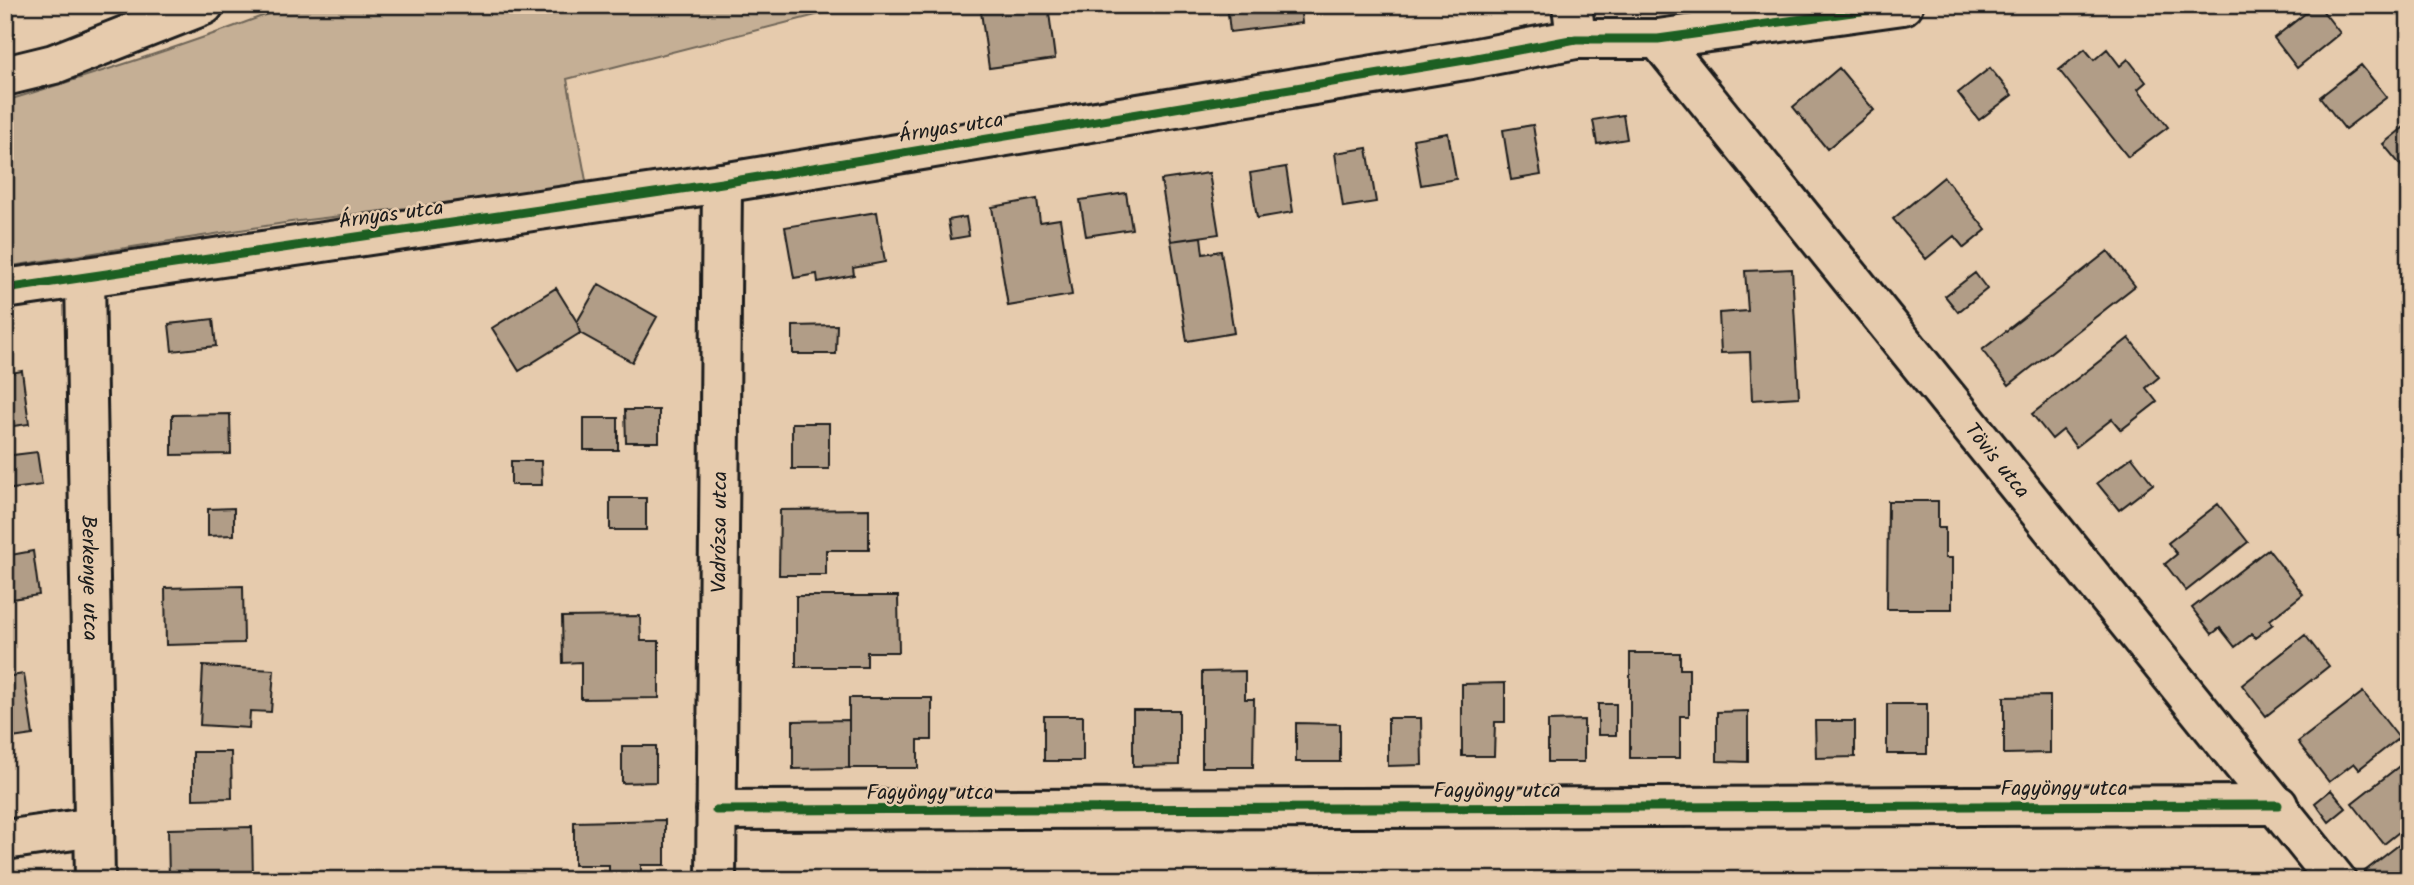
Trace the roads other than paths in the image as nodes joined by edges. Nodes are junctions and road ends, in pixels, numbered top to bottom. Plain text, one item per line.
1 (204, 5) edge
2 (1903, 5) edge
3 (1574, 22) edge
4 (1658, 39) junction
5 (5, 76) edge
6 (722, 183) junction
7 (85, 277) junction
8 (5, 289) edge
9 (2278, 805) junction
10 (716, 810) junction
11 (94, 827) junction
12 (5, 840) edge
13 (95, 880) edge
14 (716, 880) edge
15 (2336, 880) edge

1 - 5 street
2 - 4 street, Árnyas utca
3 - 4 street, Árnyas utca
3 - 6 street, Árnyas utca
4 - 9 street, Tövis utca
6 - 7 street, Árnyas utca
6 - 10 street, Vadrózsa utca
7 - 8 street, Árnyas utca
7 - 11 street, Berkenye utca
9 - 10 street, Fagyöngy utca
9 - 15 street, Tövis utca
10 - 14 street, Vadrózsa utca
11 - 12 street
11 - 13 street, Berkenye utca

